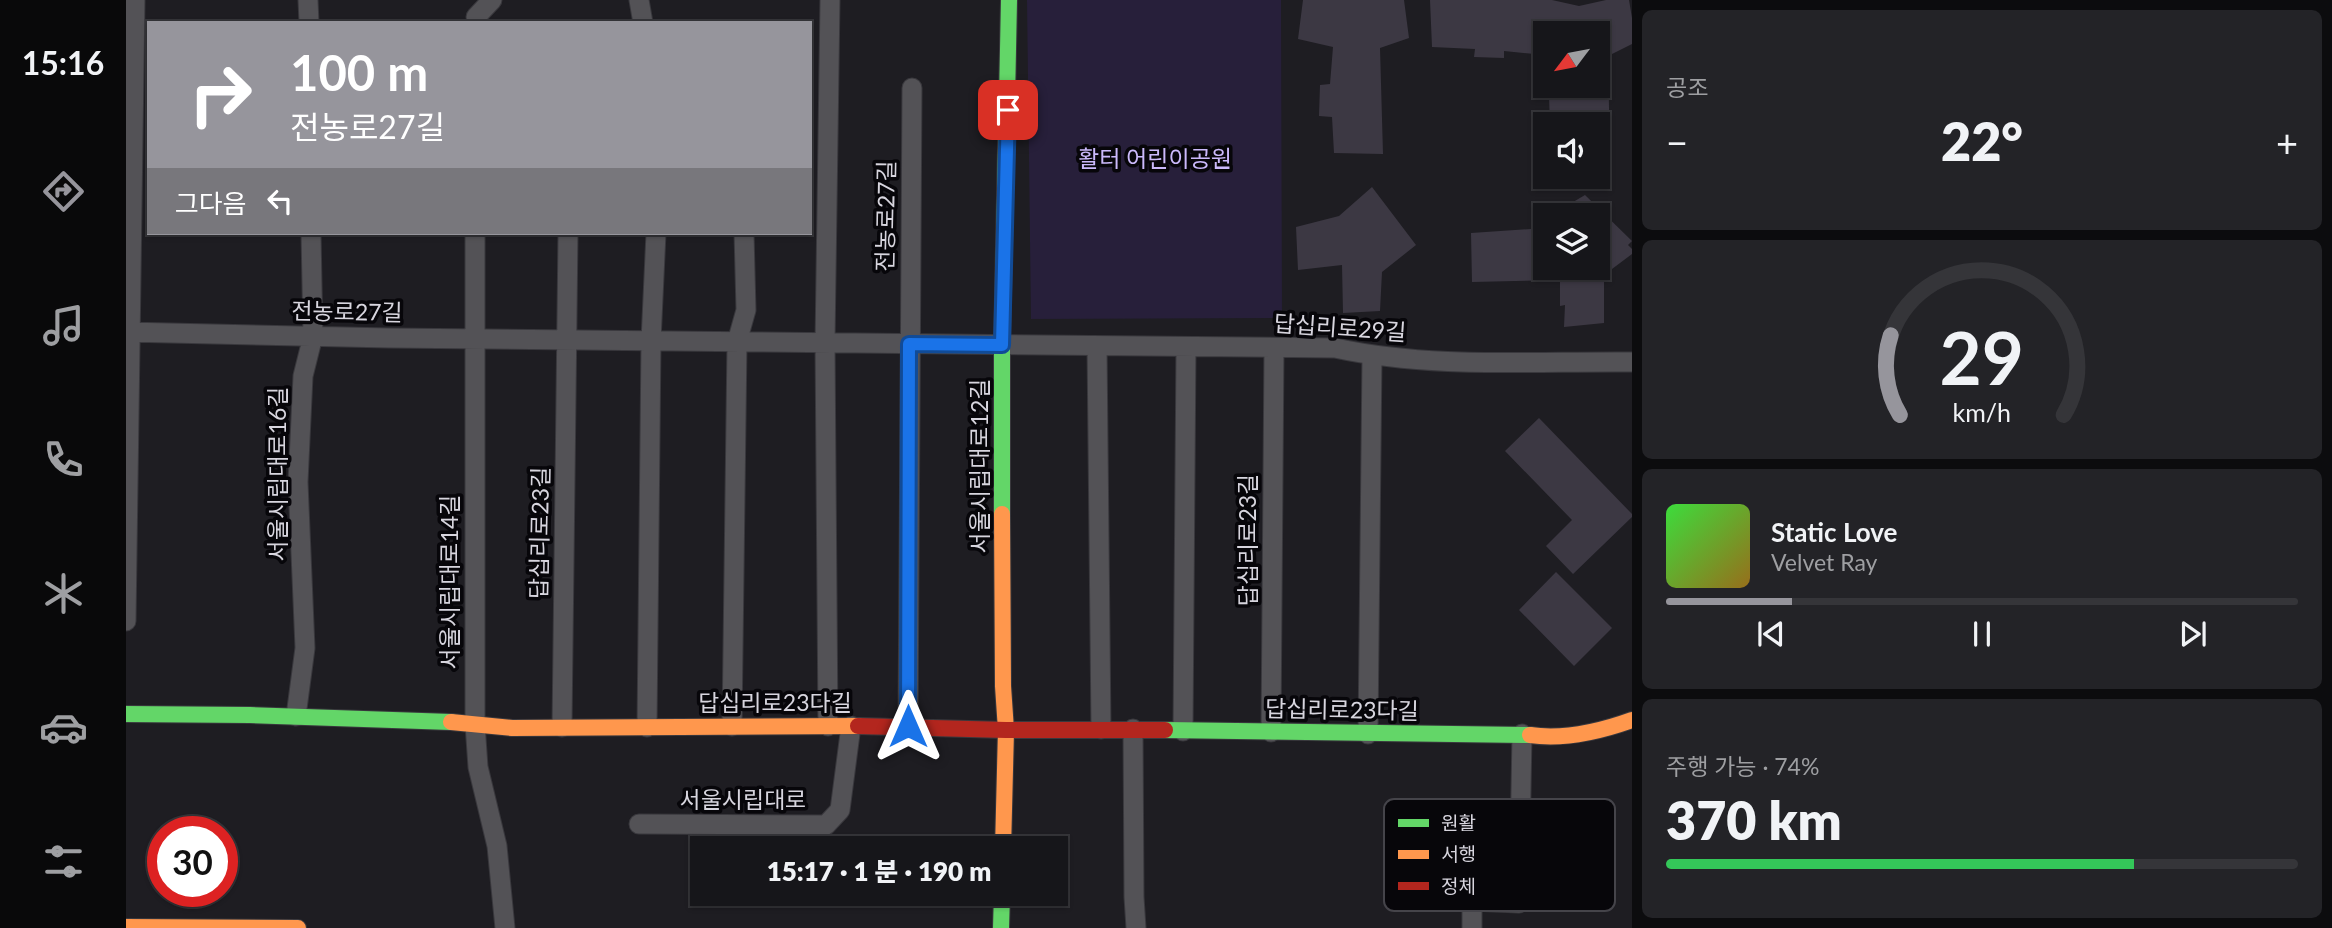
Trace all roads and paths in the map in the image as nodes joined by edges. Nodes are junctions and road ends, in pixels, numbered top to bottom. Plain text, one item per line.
1 (135, 0) edge
2 (308, 0) edge
3 (492, 0) edge
4 (639, 0) edge
5 (830, 0) edge
6 (1009, 0) edge
7 (476, 13) edge
8 (309, 21) edge
9 (643, 21) edge
10 (912, 88) dead end
11 (311, 235) edge
12 (475, 235) edge
13 (568, 235) edge
14 (656, 235) edge
15 (744, 235) edge
16 (127, 332) edge
17 (313, 336) junction
18 (474, 339) junction
19 (568, 340) junction
20 (651, 341) junction
21 (737, 342) junction
22 (825, 343) junction
23 (909, 344) junction
24 (1002, 345) junction
25 (1097, 346) junction
26 (1186, 346) junction
27 (1274, 348) junction
28 (1372, 356) junction
29 (1632, 362) edge
30 (127, 514) edge
31 (126, 621) edge
32 (126, 715) edge
33 (296, 716) junction
34 (1632, 720) edge
35 (475, 724) junction
36 (732, 726) junction
37 (828, 726) junction
38 (851, 726) junction
39 (908, 726) junction
40 (562, 727) junction
41 (647, 727) junction
42 (1101, 729) junction
43 (1133, 729) junction
44 (1006, 730) junction
45 (1184, 731) junction
46 (1271, 732) junction
47 (1368, 734) junction
48 (1522, 734) junction
49 (1521, 799) edge
50 (639, 824) dead end
51 (1003, 836) edge
52 (1002, 906) edge
53 (126, 927) edge
54 (298, 928) edge
55 (505, 928) edge
56 (1001, 928) edge
57 (1136, 928) edge

1 - 16 street
2 - 8 street
3 - 7 street
4 - 9 street
5 - 22 street
6 - 24 street, 서울시립대로12길
10 - 23 street, 전농로27길
11 - 17 street, 서울시립대로16길
12 - 18 street, 서울시립대로14길
13 - 19 street
14 - 20 street
15 - 21 street
16 - 17 street, 전농로27길
16 - 30 street
17 - 18 street, 전농로27길
17 - 33 street, 서울시립대로16길
18 - 19 street, 전농로27길
18 - 35 street, 서울시립대로14길
19 - 20 street, 전농로27길
19 - 40 street, 답십리로23길
20 - 21 street, 전농로27길
20 - 41 street
21 - 22 street, 전농로27길
21 - 36 street
22 - 23 street, 전농로27길
22 - 37 street
23 - 24 street, 전농로27길
23 - 39 street
24 - 25 street, 답십리로29길
24 - 44 street, 서울시립대로12길
25 - 26 street, 답십리로29길
25 - 42 street
26 - 27 street, 답십리로29길
26 - 45 street
27 - 28 street, 답십리로29길
27 - 46 street, 답십리로23길
28 - 29 street, 답십리로29길
28 - 47 street
30 - 31 street
32 - 33 street, 답십리로23다길
33 - 35 street, 답십리로23다길
34 - 48 street, 답십리로23다길
35 - 40 street, 답십리로23다길
35 - 55 street, 서울시립대로14길
36 - 37 street, 답십리로23다길
36 - 41 street, 답십리로23다길
37 - 38 street, 답십리로23다길
38 - 39 street, 답십리로23다길
38 - 50 street, 서울시립대로
39 - 44 street, 답십리로23다길
40 - 41 street, 답십리로23다길
42 - 43 street, 답십리로23다길
42 - 44 street, 답십리로23다길
43 - 45 street, 답십리로23다길
43 - 57 street
44 - 51 street, 서울시립대로12길
45 - 46 street, 답십리로23다길
46 - 47 street, 답십리로23다길
47 - 48 street, 답십리로23다길
48 - 49 street
52 - 56 street
53 - 54 street

